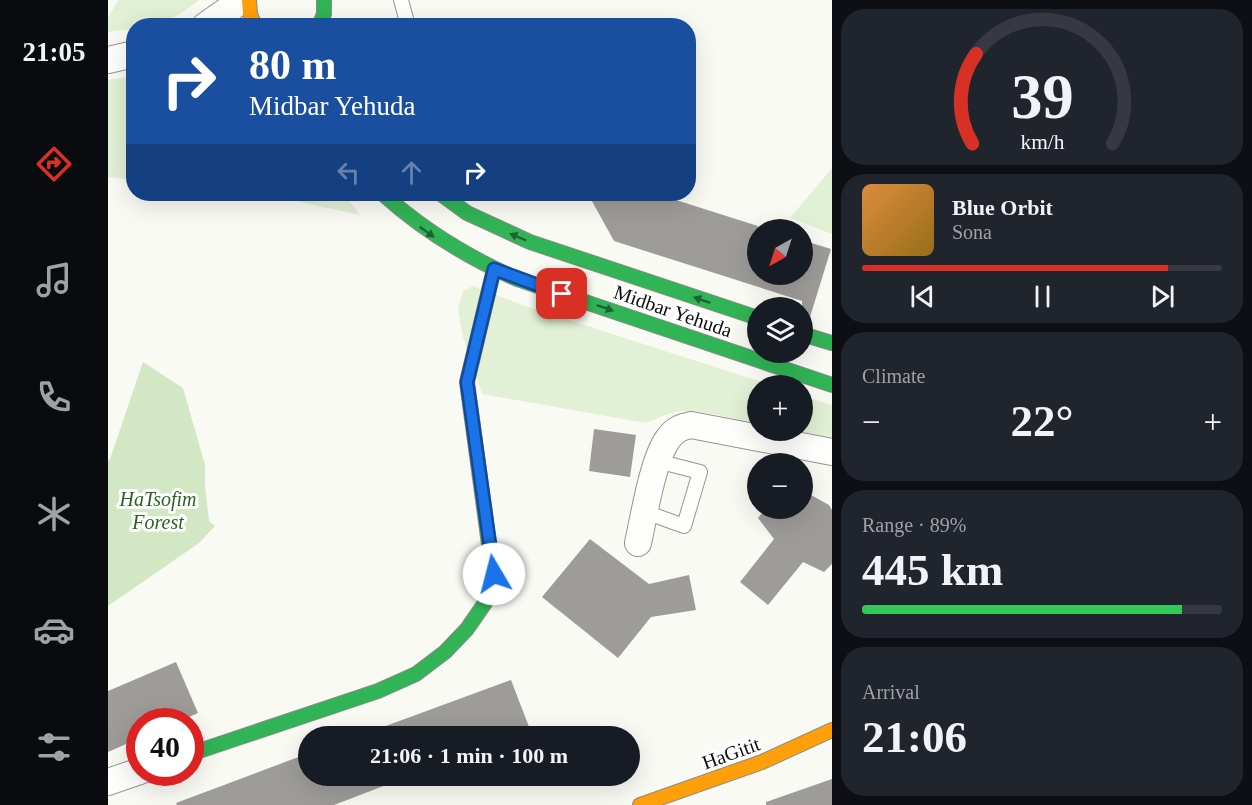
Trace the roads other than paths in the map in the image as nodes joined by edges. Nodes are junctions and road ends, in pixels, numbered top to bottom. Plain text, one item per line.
1 (242, 0) edge
2 (249, 0) edge
3 (324, 0) edge
4 (401, 0) edge
5 (216, 18) edge
6 (252, 18) edge
7 (322, 18) edge
8 (406, 18) edge
9 (126, 56) edge
10 (108, 60) edge
11 (390, 201) edge
12 (451, 201) edge
13 (494, 269) junction
14 (747, 314) edge
15 (813, 338) edge
16 (832, 344) edge
17 (832, 385) edge
18 (832, 452) edge
19 (657, 461) junction
20 (645, 513) junction
21 (638, 543) dead end
22 (832, 730) edge
23 (204, 749) edge
24 (126, 776) edge
25 (108, 782) edge
26 (639, 805) edge

1 - 5 street
2 - 6 street
3 - 7 street
4 - 8 lane
9 - 10 street
11 -> 13 street, Midbar Yehuda
14 -> 12 street, Midbar Yehuda
13 -> 17 street, Midbar Yehuda
13 - 23 street
15 - 16 street
18 - 19 street
19 - 20 street
19 - 20 lane
20 - 21 street
22 - 26 street, HaGitit
24 - 25 street

